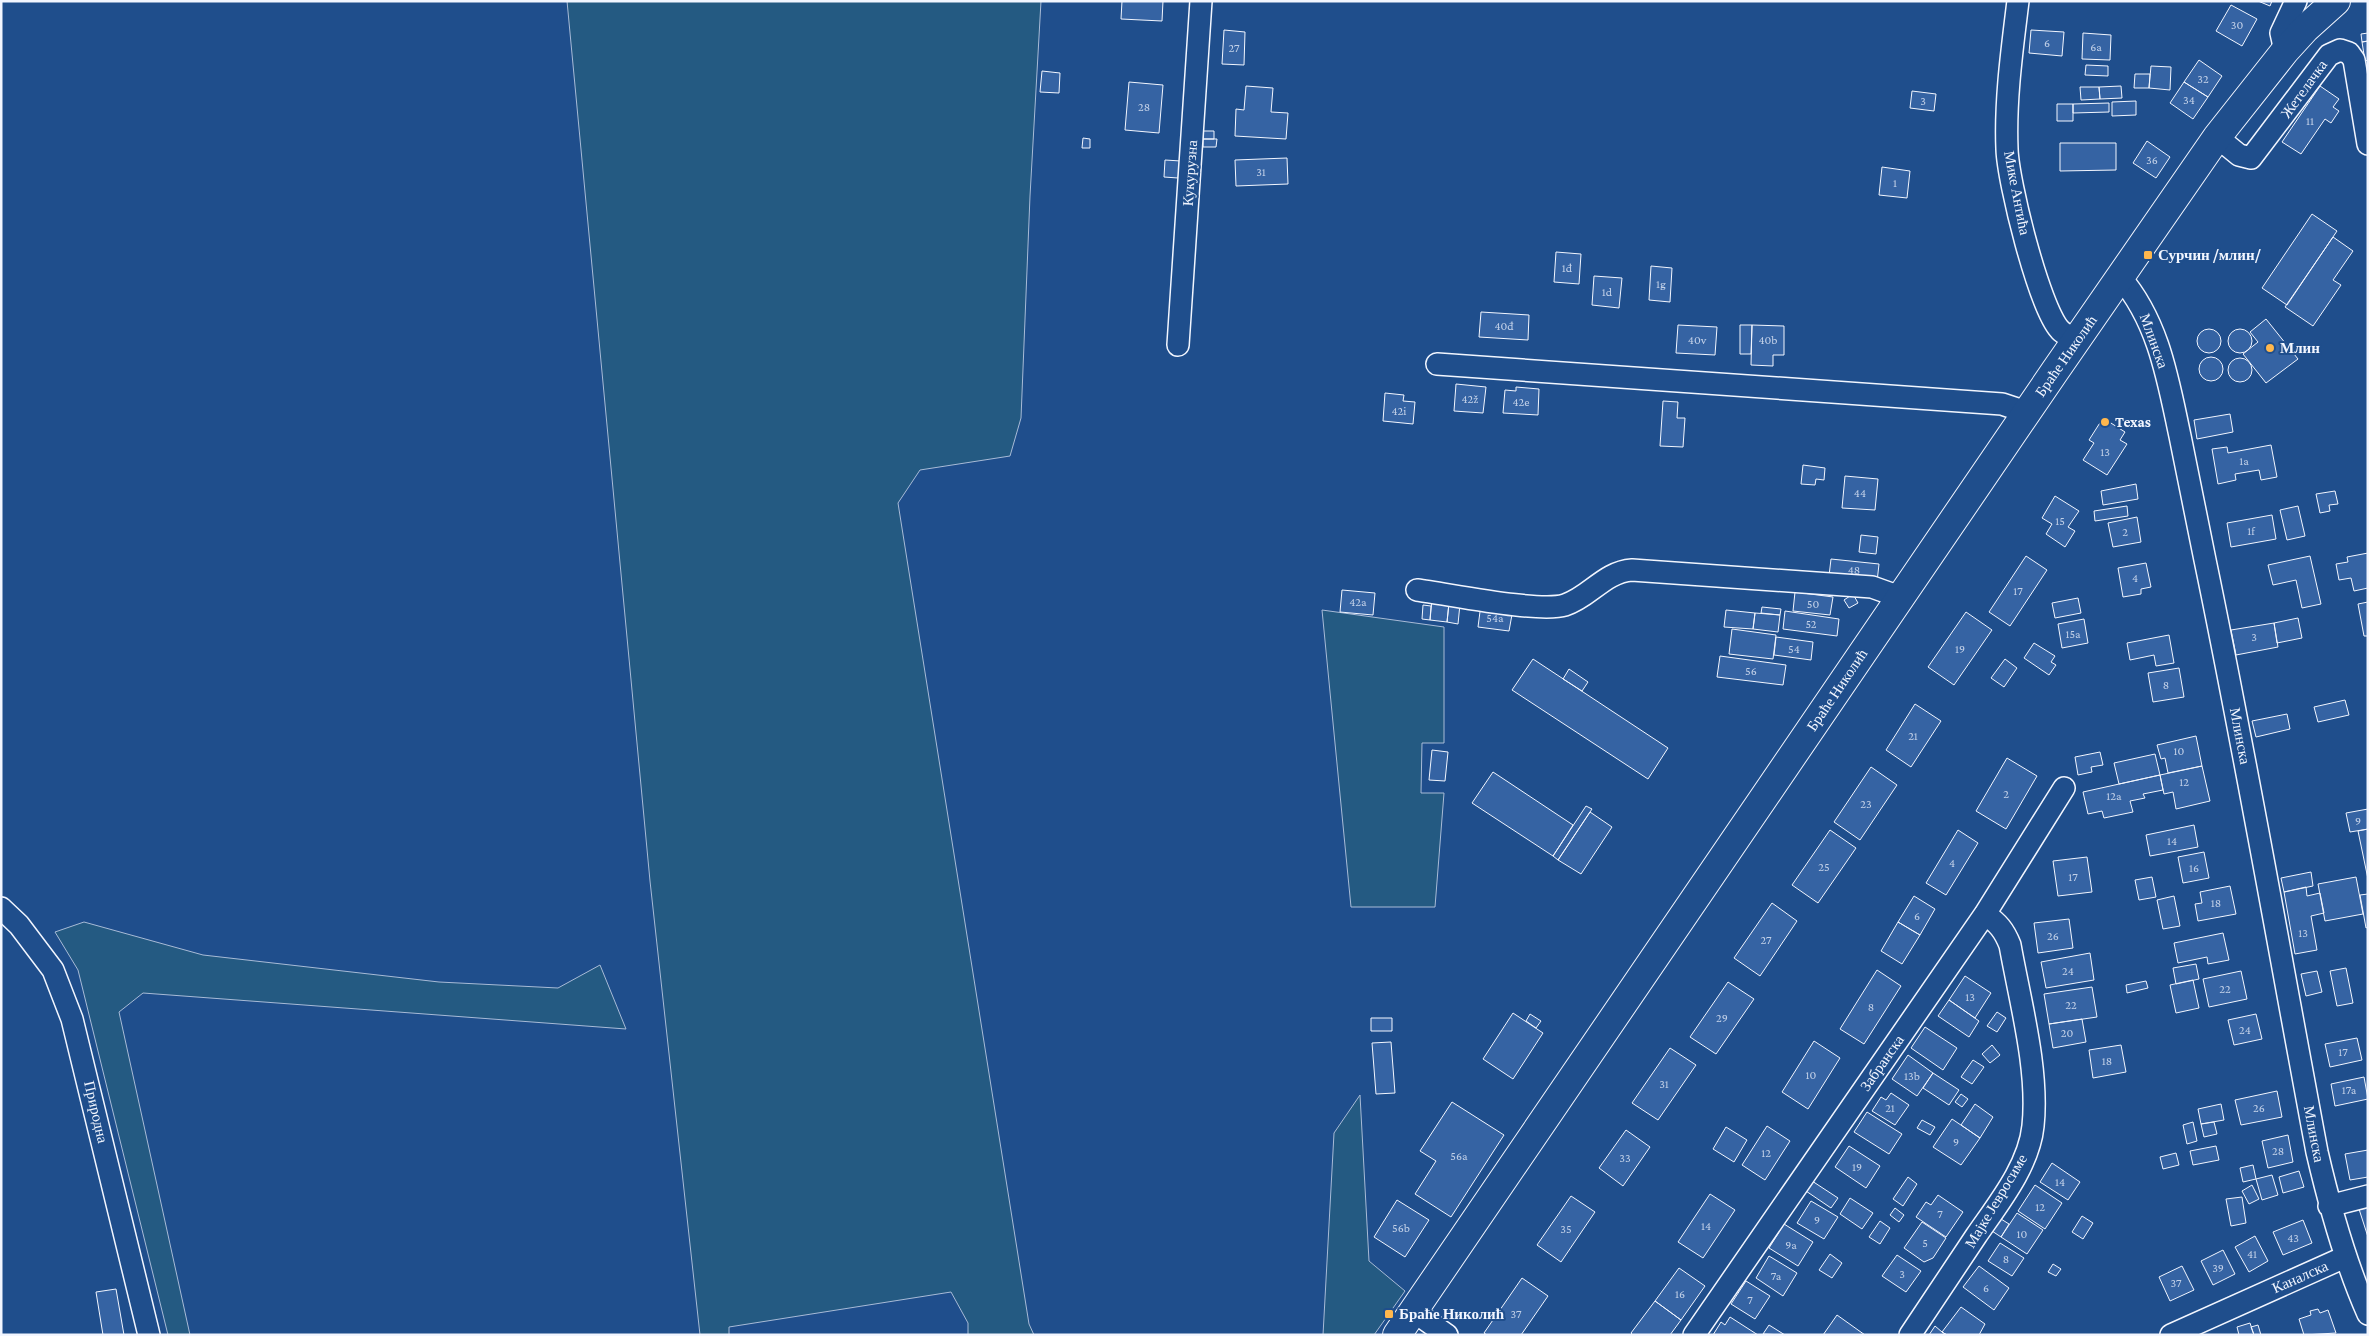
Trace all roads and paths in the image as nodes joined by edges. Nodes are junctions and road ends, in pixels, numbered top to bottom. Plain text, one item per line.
1 (1201, 1) edge
2 (2018, 1) edge
3 (2296, 1) edge
4 (2336, 1) edge
5 (2285, 51) junction
6 (2217, 137) junction
7 (2368, 144) edge
8 (2120, 277) junction
9 (2075, 341) junction
10 (1178, 345) dead end
11 (1437, 364) dead end
12 (2026, 412) junction
13 (1417, 590) dead end
14 (1900, 597) junction
15 (2064, 788) dead end
16 (1, 908) edge
17 (1986, 914) junction
18 (10, 924) edge
19 (2368, 1196) edge
20 (2329, 1206) junction
21 (2344, 1256) junction
22 (1413, 1311) junction
23 (2368, 1314) edge
24 (149, 1335) edge
25 (1397, 1335) edge
26 (1448, 1335) edge
27 (1694, 1335) edge
28 (1910, 1335) edge
29 (2171, 1335) edge

1 - 10 street, Кукурузна
2 - 9 street, Мике Антића
3 - 5 street
4 - 5 main road, Браће Николић
5 - 6 main road, Браће Николић
6 - 7 street, Жетелачка
6 - 8 main road, Браће Николић
8 - 9 main road, Браће Николић
8 - 20 street, Млинска
9 - 12 main road, Браће Николић
11 - 12 street
12 - 14 main road, Браће Николић
13 - 14 street
14 - 22 main road, Браће Николић
15 - 17 street, Забранска
16 - 18 street, Природна
17 - 27 street, Забранска
17 - 28 street, Мајке Јевросиме
18 - 24 street, Природна
19 - 20 street
20 - 21 street, Каналска
21 - 23 street
21 - 29 street, Каналска
22 - 25 main road, Браће Николић
22 - 26 street

